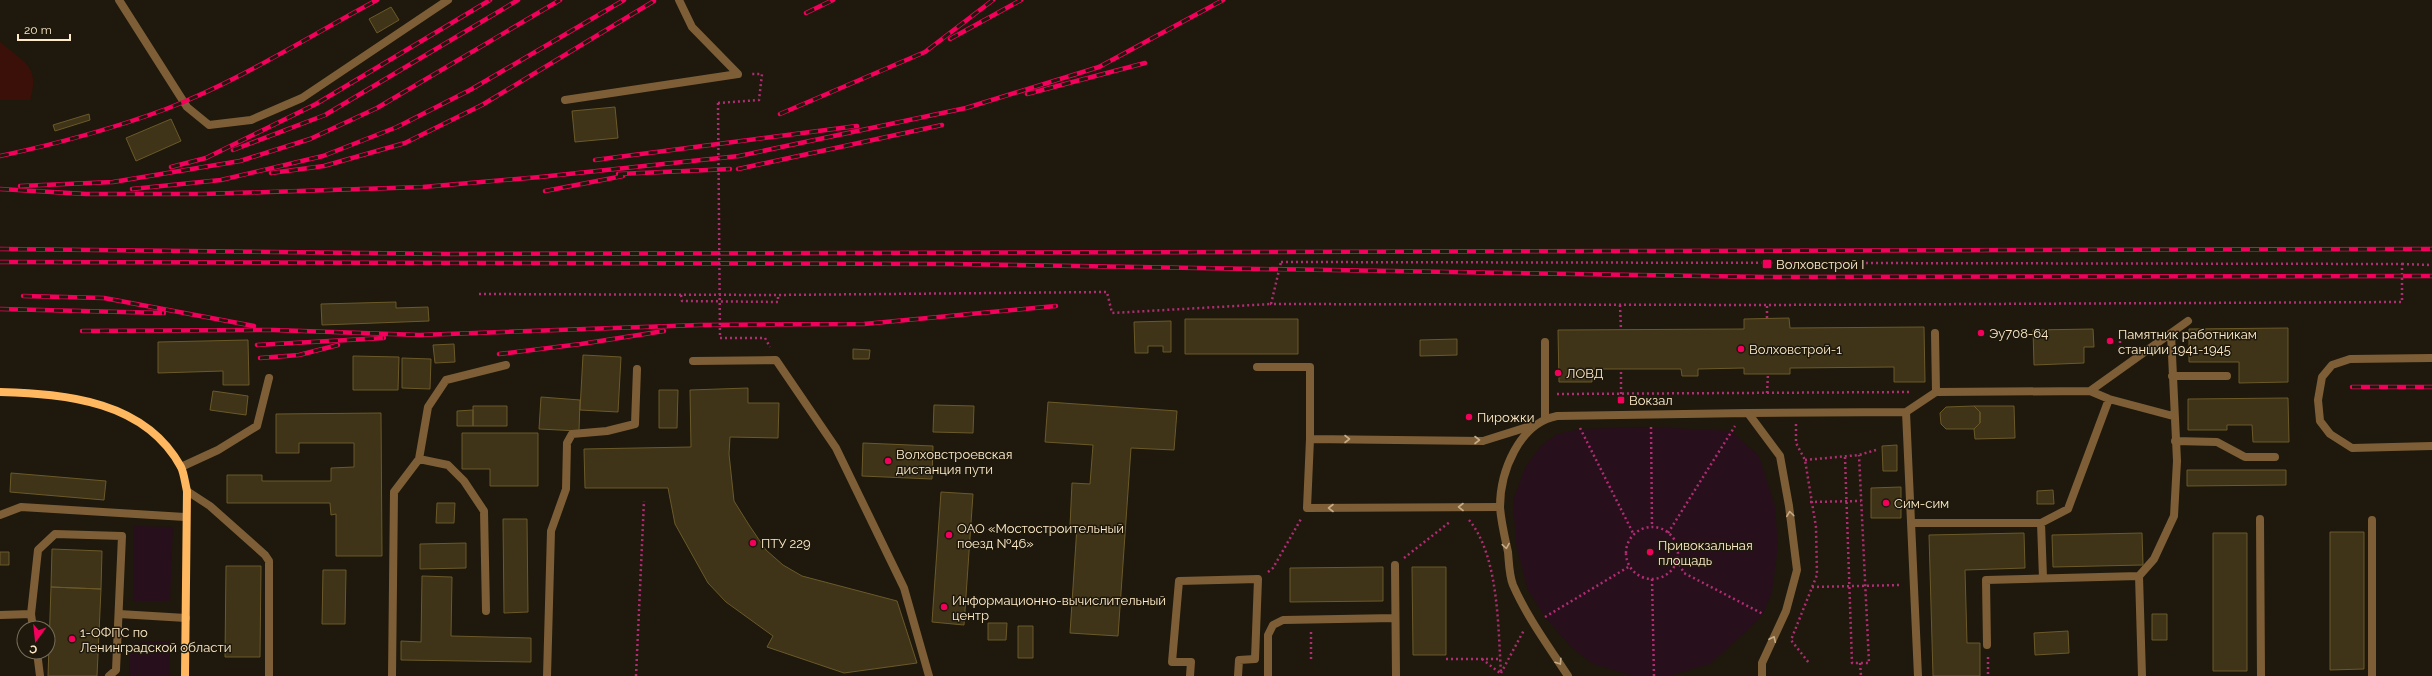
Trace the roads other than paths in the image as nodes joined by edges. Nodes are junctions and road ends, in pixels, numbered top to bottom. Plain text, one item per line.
1 (119, 0) edge
2 (448, 0) edge
3 (679, 0) edge
4 (565, 100) dead end
5 (2188, 320) dead end
6 (1935, 334) dead end
7 (2171, 334) junction
8 (1545, 342) dead end
9 (2432, 358) edge
10 (692, 361) dead end
11 (506, 365) dead end
12 (1257, 367) dead end
13 (637, 368) dead end
14 (2172, 376) junction
15 (2227, 376) dead end
16 (269, 378) dead end
17 (2090, 391) junction
18 (0, 392) edge
19 (1936, 392) junction
20 (2110, 399) junction
21 (1906, 412) junction
22 (1748, 413) junction
23 (2173, 416) junction
24 (1545, 418) junction
25 (1534, 425) junction
26 (1310, 439) junction
27 (2175, 441) junction
28 (2432, 446) edge
29 (2275, 457) dead end
30 (419, 459) junction
31 (181, 467) junction
32 (187, 491) junction
33 (1500, 507) junction
34 (0, 515) edge
35 (185, 517) junction
36 (2260, 519) dead end
37 (2372, 520) dead end
38 (1912, 523) junction
39 (2041, 523) junction
40 (1395, 565) road end
41 (2139, 576) junction
42 (2043, 578) junction
43 (486, 611) dead end
44 (32, 614) junction
45 (119, 614) junction
46 (0, 615) edge
47 (186, 618) junction
48 (1396, 618) junction
49 (32, 620) edge
50 (1987, 645) road end
51 (38, 660) edge
52 (40, 676) edge
53 (109, 676) edge
54 (185, 676) edge
55 (269, 676) edge
56 (392, 676) edge
57 (547, 676) edge
58 (929, 676) edge
59 (1190, 676) edge
60 (1238, 676) edge
61 (1268, 676) edge
62 (1396, 676) edge
63 (1568, 676) edge
64 (1762, 676) edge
65 (1918, 676) edge
66 (2142, 676) edge
67 (2261, 676) edge
68 (2372, 676) edge

1 - 2 street
3 - 4 street
5 - 7 street
6 - 19 street
7 - 14 street
7 - 17 street
8 - 24 street
9 - 28 street
10 - 58 street
11 - 30 street
12 - 26 street
13 - 57 street
14 - 15 street
14 - 23 street
16 - 31 street
17 - 19 street
17 - 20 street
18 - 31 main road
19 - 21 street
20 - 23 street
20 - 39 street
21 - 22 street
21 - 38 street
22 - 24 street
64 -> 22 street
23 - 27 street
24 - 25 street
26 -> 25 street
25 - 33 street
33 -> 26 street
27 - 29 street
27 - 41 street
30 - 43 street
30 - 56 street
31 - 32 main road
32 - 35 main road
32 - 55 street
33 -> 63 street
34 - 35 street
35 - 47 main road
36 - 67 street
37 - 68 street
38 - 39 street
38 - 65 street
39 - 42 street
40 - 48 street
41 - 42 street
41 - 66 street
42 - 50 street
44 - 45 street
44 - 46 street
44 - 49 street
45 - 47 street
45 - 53 street
47 - 54 main road
48 - 61 street
48 - 62 street
51 - 52 street
59 - 60 street

